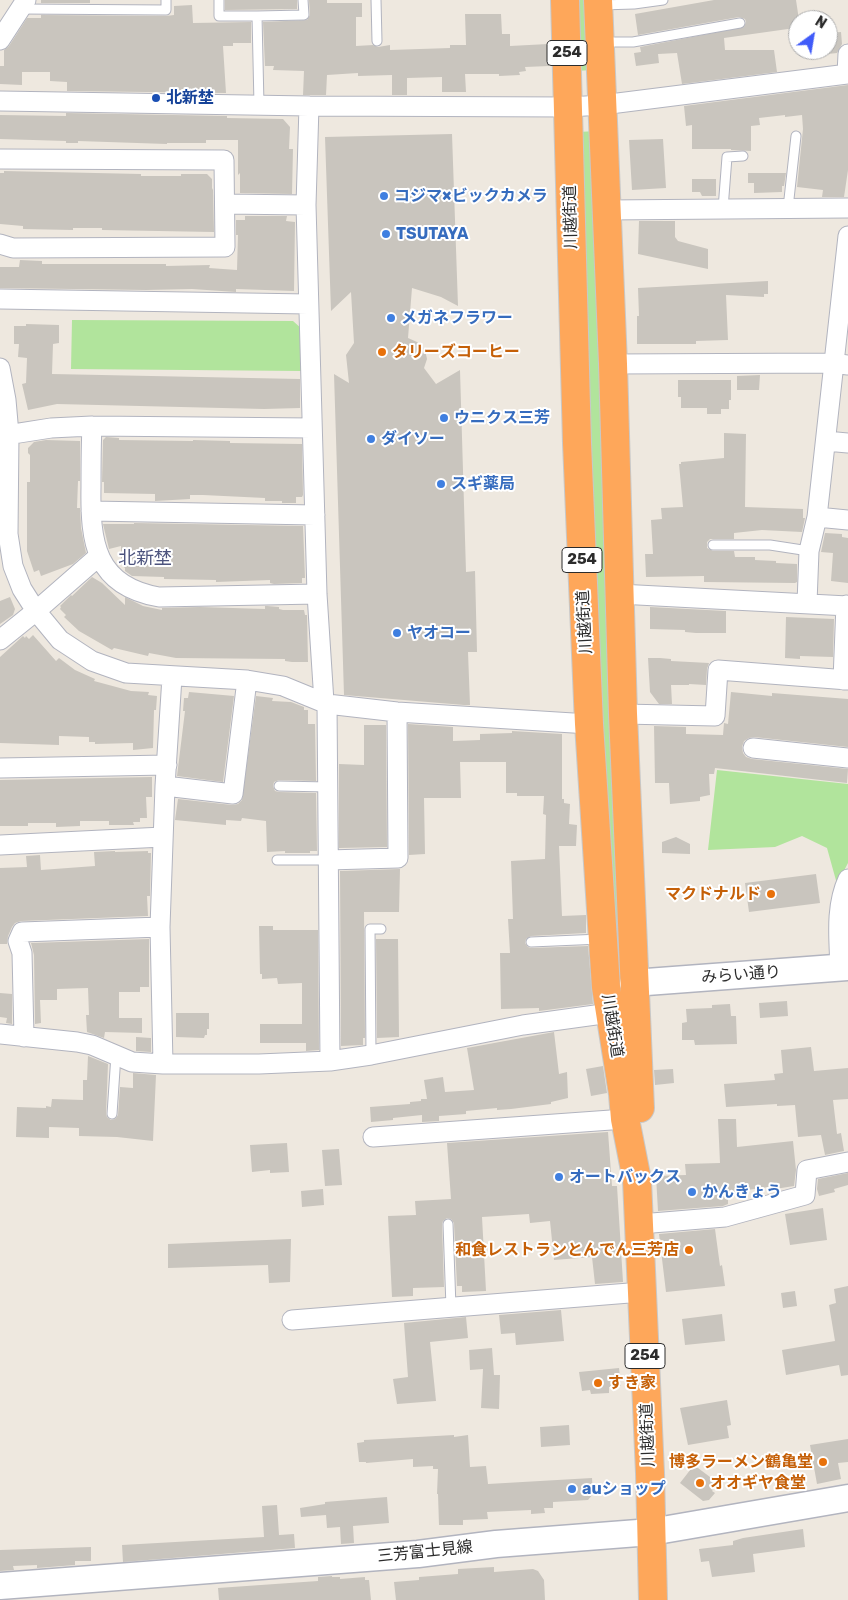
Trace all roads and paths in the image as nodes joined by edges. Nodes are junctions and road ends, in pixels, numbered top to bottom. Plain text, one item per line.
1 (166, 0) edge
2 (219, 0) edge
3 (303, 0) edge
4 (376, 0) edge
5 (566, 0) edge
6 (663, 0) edge
7 (598, 3) edge
8 (23, 4) edge
9 (118, 5) edge
10 (257, 16) junction
11 (740, 23) dead end
12 (0, 40) edge
13 (377, 41) dead end
14 (599, 42) junction
15 (848, 54) edge
16 (848, 74) edge
17 (0, 101) edge
18 (259, 105) junction
19 (602, 105) junction
20 (309, 106) junction
21 (569, 107) junction
22 (796, 136) dead end
23 (743, 156) dead end
24 (0, 160) edge
25 (225, 204) junction
26 (306, 205) junction
27 (788, 208) junction
28 (848, 208) edge
29 (724, 209) junction
30 (606, 210) junction
31 (848, 236) edge
32 (0, 244) edge
33 (0, 300) edge
34 (308, 304) junction
35 (613, 364) junction
36 (841, 364) edge
37 (0, 368) edge
38 (92, 426) junction
39 (312, 428) junction
40 (5, 435) edge
41 (826, 441) junction
42 (848, 443) edge
43 (91, 511) junction
44 (315, 515) junction
45 (817, 517) junction
46 (848, 520) edge
47 (4, 534) edge
48 (713, 545) dead end
49 (809, 551) junction
50 (99, 556) junction
51 (317, 594) junction
52 (619, 594) junction
53 (807, 603) junction
54 (847, 605) edge
55 (36, 611) junction
56 (0, 640) edge
57 (172, 677) junction
58 (247, 680) junction
59 (845, 680) edge
60 (326, 703) junction
61 (397, 712) junction
62 (623, 714) junction
63 (589, 724) junction
64 (753, 748) dead end
65 (848, 758) edge
66 (167, 765) junction
67 (0, 768) edge
68 (165, 786) junction
69 (279, 786) dead end
70 (328, 787) junction
71 (163, 837) junction
72 (0, 845) edge
73 (278, 860) dead end
74 (328, 860) junction
75 (848, 879) edge
76 (160, 927) junction
77 (381, 930) dead end
78 (603, 939) junction
79 (531, 942) dead end
80 (844, 968) edge
81 (634, 983) junction
82 (610, 1013) junction
83 (0, 1034) edge
84 (24, 1037) junction
85 (371, 1054) junction
86 (116, 1055) junction
87 (330, 1061) junction
88 (162, 1064) junction
89 (112, 1114) dead end
90 (625, 1119) junction
91 (372, 1137) dead end
92 (848, 1162) edge
93 (637, 1180) junction
94 (448, 1224) dead end
95 (640, 1224) junction
96 (642, 1292) junction
97 (451, 1307) junction
98 (292, 1320) dead end
99 (848, 1498) edge
100 (651, 1532) junction
101 (0, 1586) edge
102 (653, 1600) edge

1 - 9 lane
2 - 10 lane
3 - 10 lane
4 - 13 lane
5 - 21 highway, 川越街道 / 254
6 - 7 lane
7 - 14 highway, 川越街道 / 254
8 - 9 lane
8 - 12 street
10 - 18 lane
11 - 14 lane
14 - 19 highway, 川越街道 / 254
15 - 16 street
16 - 19 street
17 - 18 street
18 - 20 street
19 - 21 street
19 - 30 highway, 川越街道 / 254
20 - 21 street
20 - 26 street
21 - 63 highway, 川越街道 / 254
22 - 27 lane
23 - 29 lane
24 - 25 street
25 - 26 street
25 - 32 street
26 - 34 street
27 - 28 street
27 - 29 street
29 - 30 street
30 - 35 highway, 川越街道 / 254
31 - 36 street
33 - 34 street
34 - 39 street
35 - 36 street
35 - 52 highway, 川越街道 / 254
36 - 41 street
37 - 40 street
38 - 39 street
38 - 40 street
38 - 43 street
39 - 44 street
40 - 47 street
41 - 42 street
41 - 45 street
43 - 44 street
43 - 50 street
44 - 51 street
45 - 46 street
45 - 49 street
47 - 55 street
48 - 49 lane
49 - 53 street
50 - 51 street
50 - 55 street
51 - 60 street
52 - 53 street
52 - 62 highway, 川越街道 / 254
53 - 54 street
54 - 59 street
55 - 56 street
55 - 57 street
57 - 58 street
57 - 66 street
58 - 60 street
58 - 68 street
59 - 62 street
60 - 61 street
60 - 70 street
61 - 63 street
61 - 74 street
62 - 81 highway, 川越街道 / 254
63 - 78 highway, 川越街道 / 254
64 - 65 street
66 - 67 street
66 - 68 street
68 - 71 street
69 - 70 lane
70 - 74 street
71 - 72 street
71 - 76 street
73 - 74 lane
74 - 87 street
75 - 80 street
76 - 84 street
76 - 88 street
77 - 85 lane
78 - 79 lane
78 - 82 highway, 川越街道 / 254
80 - 81 main road, みらい通り
81 - 82 street
81 - 93 highway, 川越街道 / 254
82 - 85 street
82 - 90 highway, 川越街道 / 254
83 - 84 street
84 - 86 street
85 - 87 street
86 - 88 street
86 - 89 lane
87 - 88 street
90 - 91 street
90 - 93 highway, 川越街道 / 254
92 - 95 street
93 - 95 highway, 川越街道 / 254
94 - 97 lane
95 - 96 highway, 川越街道 / 254
96 - 97 street
96 - 100 highway, 川越街道 / 254
97 - 98 street
99 - 100 main road, 三芳富士見線
100 - 101 main road, 三芳富士見線
100 - 102 highway, 川越街道 / 254

